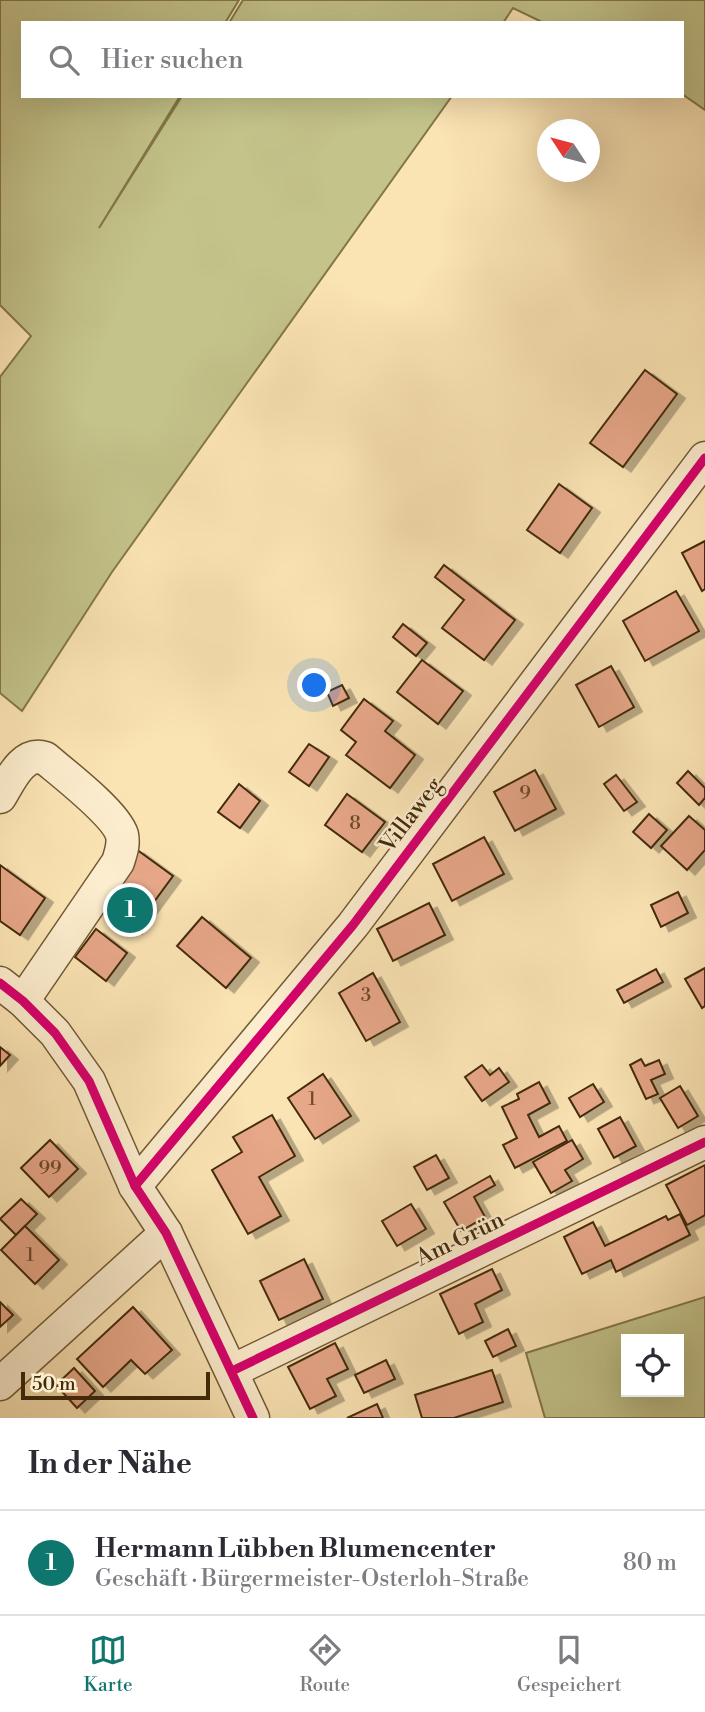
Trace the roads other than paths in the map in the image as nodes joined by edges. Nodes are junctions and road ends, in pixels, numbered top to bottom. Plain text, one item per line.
1 (705, 458) edge
2 (0, 797) edge
3 (11, 992) edge
4 (705, 1142) edge
5 (135, 1186) junction
6 (166, 1233) junction
7 (232, 1371) junction
8 (0, 1384) edge
9 (253, 1418) edge

1 - 5 street, Villaweg
2 - 3 street
3 - 5 street
4 - 7 street, Am Grün
5 - 6 street
6 - 7 street
6 - 8 street
7 - 9 street

